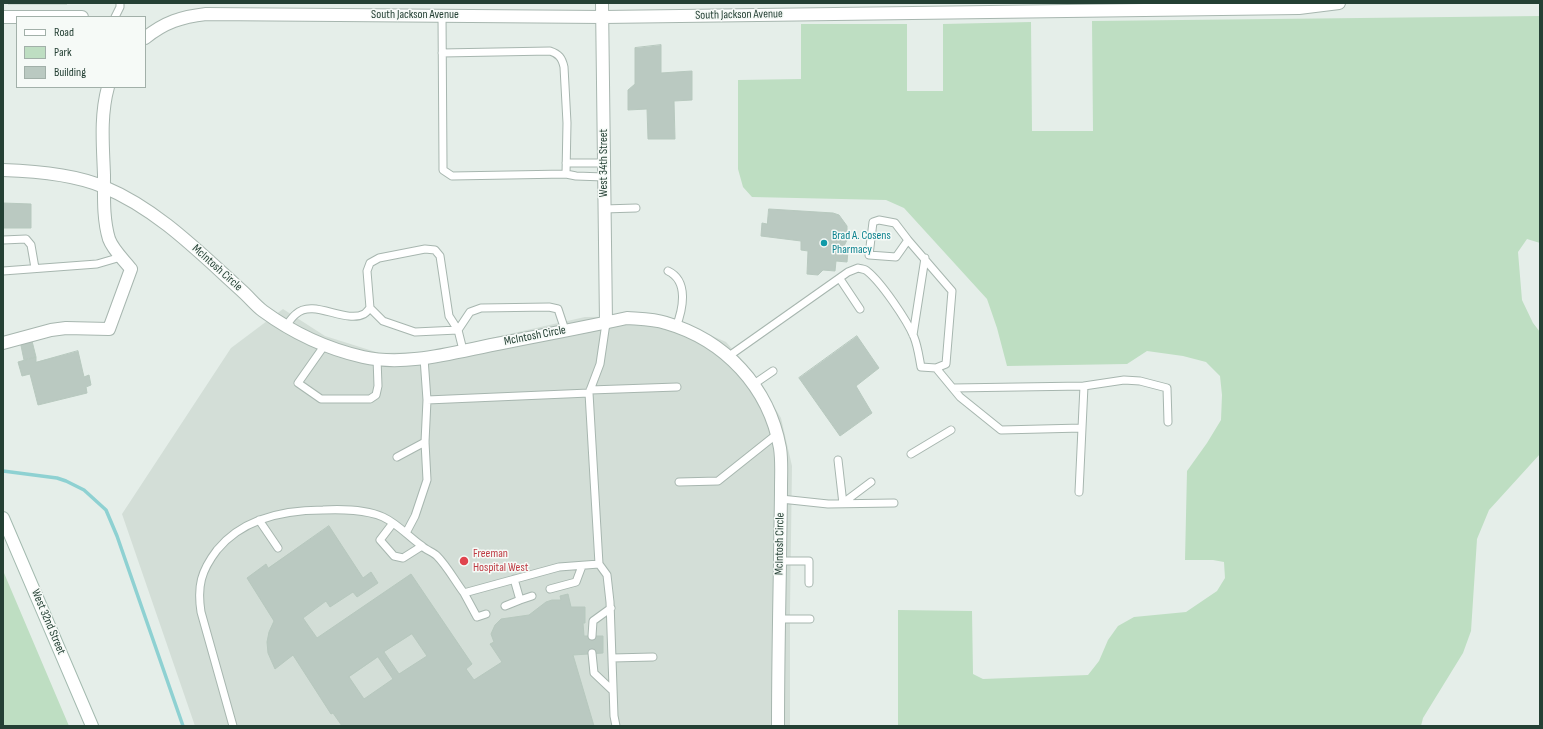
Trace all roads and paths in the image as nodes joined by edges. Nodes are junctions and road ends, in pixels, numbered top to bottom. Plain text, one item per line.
1 (120, 3) edge
2 (602, 3) edge
3 (1339, 3) edge
4 (946, 8) edge
5 (260, 9) edge
6 (116, 16) edge
7 (442, 16) junction
8 (3, 17) edge
9 (16, 17) edge
10 (603, 17) junction
11 (146, 37) edge
12 (442, 53) junction
13 (108, 88) edge
14 (566, 163) junction
15 (604, 163) junction
16 (3, 170) edge
17 (566, 174) junction
18 (604, 177) junction
19 (104, 186) junction
20 (636, 208) dead end
21 (604, 209) junction
22 (3, 240) edge
23 (908, 240) junction
24 (121, 257) junction
25 (925, 258) junction
26 (35, 268) junction
27 (3, 270) edge
28 (668, 271) dead end
29 (840, 279) junction
30 (370, 308) junction
31 (860, 309) dead end
32 (606, 323) junction
33 (286, 326) junction
34 (676, 327) junction
35 (458, 330) junction
36 (565, 330) junction
37 (913, 336) junction
38 (3, 343) edge
39 (324, 346) junction
40 (463, 350) junction
41 (729, 356) junction
42 (377, 358) junction
43 (424, 358) junction
44 (936, 368) junction
45 (773, 371) dead end
46 (754, 384) junction
47 (1084, 386) junction
48 (677, 387) dead end
49 (953, 388) junction
50 (590, 392) junction
51 (427, 400) junction
52 (1168, 422) dead end
53 (1082, 428) junction
54 (951, 430) dead end
55 (777, 434) junction
56 (425, 442) junction
57 (911, 454) dead end
58 (397, 457) dead end
59 (838, 460) dead end
60 (679, 482) dead end
61 (871, 482) dead end
62 (1079, 492) dead end
63 (781, 498) junction
64 (894, 503) dead end
65 (843, 504) junction
66 (3, 518) edge
67 (259, 520) junction
68 (393, 523) junction
69 (406, 533) junction
70 (422, 546) junction
71 (278, 548) dead end
72 (780, 561) junction
73 (600, 564) junction
74 (582, 566) junction
75 (514, 579) junction
76 (809, 583) dead end
77 (550, 589) dead end
78 (464, 593) junction
79 (532, 596) dead end
80 (520, 600) junction
81 (505, 606) dead end
82 (610, 608) junction
83 (486, 614) dead end
84 (779, 619) junction
85 (810, 620) dead end
86 (592, 636) dead end
87 (592, 653) dead end
88 (653, 657) dead end
89 (612, 658) junction
90 (613, 690) junction
91 (92, 726) edge
92 (233, 726) edge
93 (616, 726) edge
94 (778, 726) edge

1 - 6 lane
2 - 10 street, West 34th Street
3 - 4 street, South Jackson Avenue
4 - 10 street, South Jackson Avenue
5 - 7 street, South Jackson Avenue
5 - 11 street, South Jackson Avenue
7 - 10 street, South Jackson Avenue
7 - 12 lane
8 - 9 street
10 - 15 street, West 34th Street
12 - 14 lane
12 - 17 lane
13 - 19 street
14 - 15 lane
14 - 17 lane
15 - 18 street, West 34th Street
16 - 19 street, McIntosh Circle
17 - 18 lane
18 - 21 street, West 34th Street
19 - 24 street
19 - 33 street, McIntosh Circle
20 - 21 lane
21 - 32 street, West 34th Street
22 - 26 lane
23 - 23 lane
23 - 25 lane
24 - 26 lane
24 - 38 street
25 - 37 lane
25 - 44 lane
26 - 27 lane
28 - 34 lane
29 - 31 lane
29 - 37 lane
29 - 41 lane
30 - 33 lane
30 - 35 lane
30 - 35 lane
32 - 34 street, McIntosh Circle
32 - 36 street, McIntosh Circle
32 - 50 lane
33 - 39 street, McIntosh Circle
34 - 41 street, McIntosh Circle
35 - 36 lane
35 - 40 lane
36 - 40 street, McIntosh Circle
37 - 44 lane
39 - 42 street, McIntosh Circle
39 - 42 lane
40 - 43 street, McIntosh Circle
41 - 46 street, McIntosh Circle
42 - 43 street, McIntosh Circle
43 - 51 lane
44 - 49 lane
45 - 46 lane
46 - 55 street, McIntosh Circle
47 - 49 lane
47 - 52 lane
47 - 53 lane
48 - 50 lane
49 - 53 lane
50 - 51 lane
50 - 73 lane
51 - 56 lane
53 - 62 lane
54 - 57 lane
55 - 60 lane
55 - 63 street, McIntosh Circle
56 - 58 lane
56 - 69 lane
59 - 65 lane
61 - 65 lane
63 - 65 lane
63 - 72 street, McIntosh Circle
64 - 65 lane
66 - 91 street, West 32nd Street
67 - 68 lane
67 - 71 lane
67 - 92 lane
68 - 69 lane
68 - 70 lane
69 - 70 lane
70 - 78 lane
72 - 76 lane
72 - 84 street, McIntosh Circle
73 - 74 lane
73 - 82 lane
74 - 75 lane
74 - 77 lane
75 - 78 lane
75 - 80 lane
78 - 83 lane
79 - 80 lane
80 - 81 lane
82 - 86 lane
82 - 89 lane
84 - 85 lane
84 - 94 street, McIntosh Circle
87 - 90 lane
88 - 89 lane
89 - 90 lane
90 - 93 lane

